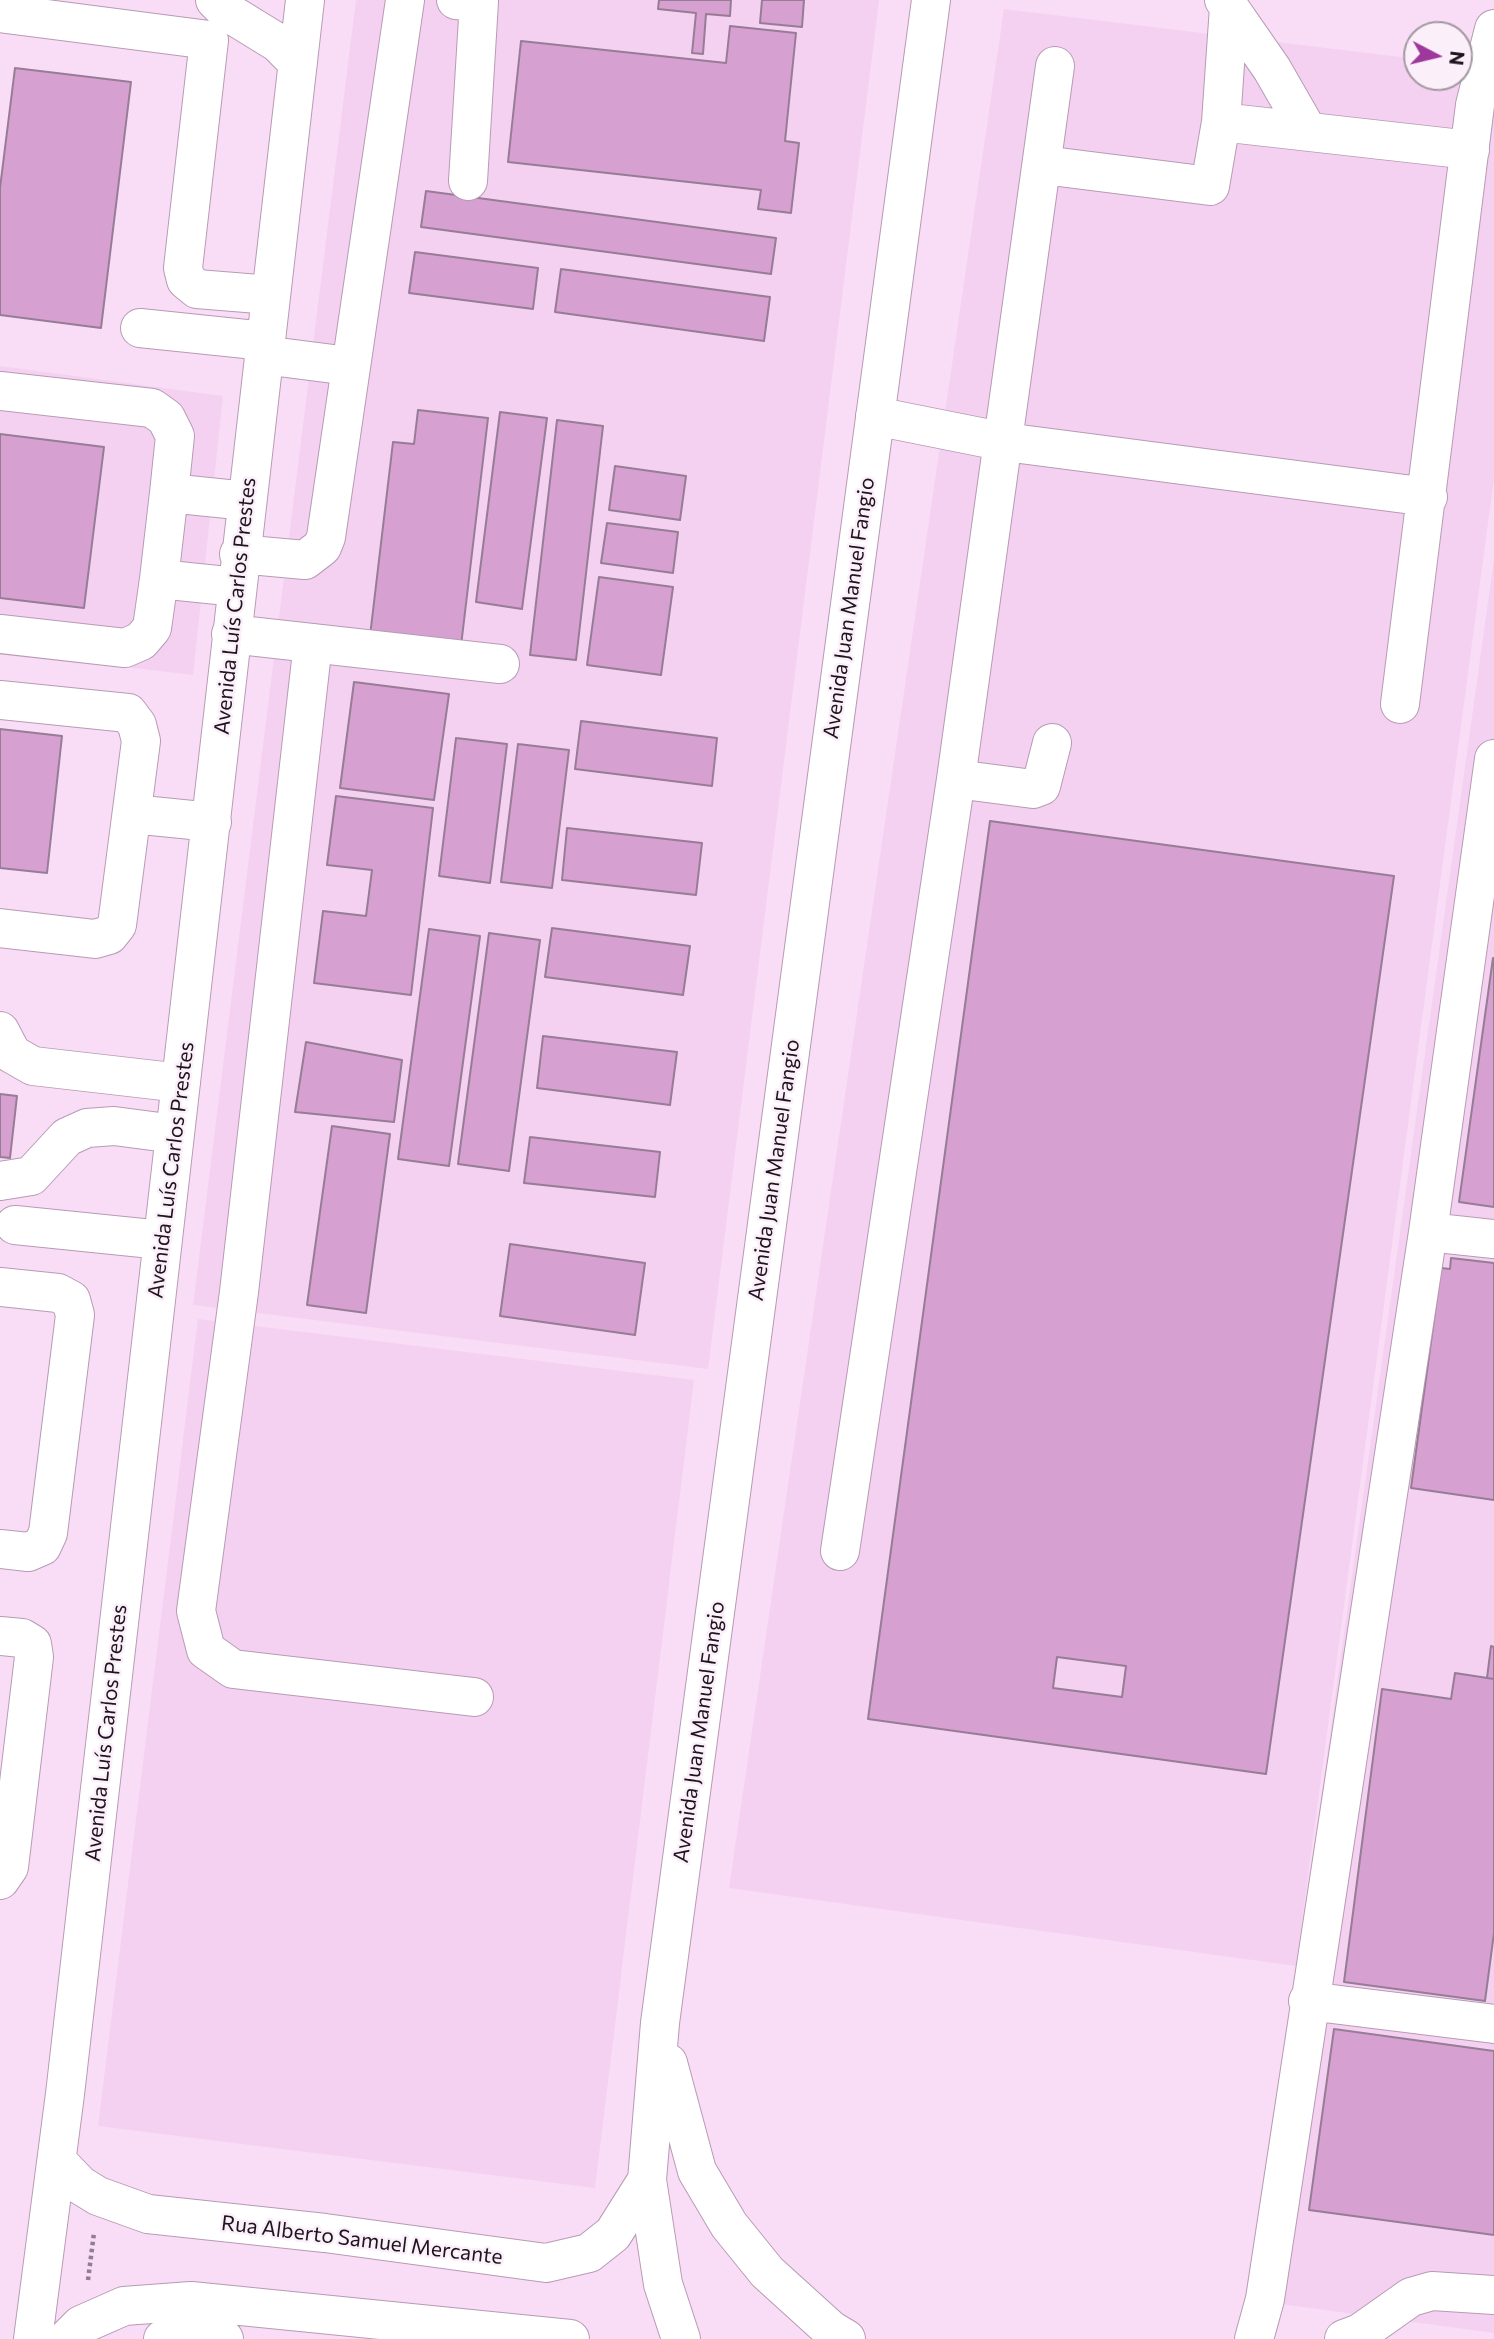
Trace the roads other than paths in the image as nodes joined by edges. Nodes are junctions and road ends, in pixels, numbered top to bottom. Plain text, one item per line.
1 (215, 0) edge
2 (304, 0) edge
3 (405, 0) edge
4 (456, 0) edge
5 (931, 0) edge
6 (1226, 3) edge
7 (0, 13) edge
8 (1494, 29) edge
9 (298, 63) junction
10 (1055, 66) dead end
11 (1222, 122) junction
12 (1307, 130) junction
13 (1469, 150) junction
14 (1043, 165) junction
15 (468, 181) dead end
16 (271, 295) junction
17 (140, 328) dead end
18 (264, 348) junction
19 (349, 366) junction
20 (0, 391) edge
21 (875, 416) junction
22 (1005, 442) junction
23 (169, 493) junction
24 (1428, 497) junction
25 (247, 500) junction
26 (238, 571) junction
27 (159, 579) junction
28 (0, 634) edge
29 (231, 634) junction
30 (313, 643) junction
31 (500, 664) dead end
32 (0, 700) edge
33 (1400, 704) dead end
34 (1052, 743) dead end
35 (1494, 759) edge
36 (956, 779) junction
37 (132, 814) junction
38 (212, 822) junction
39 (0, 928) edge
40 (0, 1031) edge
41 (181, 1083) junction
42 (175, 1133) junction
43 (0, 1181) edge
44 (15, 1224) dead end
45 (1428, 1232) junction
46 (1494, 1239) edge
47 (162, 1240) junction
48 (0, 1287) edge
49 (0, 1549) edge
50 (840, 1551) dead end
51 (0, 1636) edge
52 (474, 1698) dead end
53 (0, 1880) edge
54 (1308, 2001) junction
55 (660, 2023) junction
56 (1494, 2024) edge
57 (57, 2161) junction
58 (647, 2180) junction
59 (1494, 2295) edge
60 (314, 2326) edge
61 (33, 2336) edge
62 (570, 2339) edge
63 (681, 2339) edge
64 (846, 2339) edge
65 (1254, 2339) edge
66 (1344, 2339) edge

1 - 9 street
2 - 9 street, Avenida Luís Carlos Prestes
3 - 19 street
4 - 15 street
5 - 21 street, Avenida Juan Manuel Fangio
6 - 11 street
6 - 12 street
7 - 16 street
8 - 13 street
9 - 16 street, Avenida Luís Carlos Prestes
10 - 14 street
11 - 12 street
11 - 14 street
12 - 13 street
13 - 24 street
14 - 22 street
16 - 18 street, Avenida Luís Carlos Prestes
17 - 18 street
18 - 19 street
18 - 25 street, Avenida Luís Carlos Prestes
19 - 26 street
20 - 23 street
21 - 22 street
21 - 55 street, Avenida Juan Manuel Fangio
22 - 24 street
22 - 36 street
23 - 25 street
23 - 27 street
24 - 33 street
25 - 26 street, Avenida Luís Carlos Prestes
26 - 27 street
26 - 29 street, Avenida Luís Carlos Prestes
27 - 28 street
29 - 30 street
29 - 38 street, Avenida Luís Carlos Prestes
30 - 31 street
30 - 52 street
32 - 37 street
34 - 36 street
35 - 45 street
36 - 50 street
37 - 38 street
37 - 39 street
38 - 41 street, Avenida Luís Carlos Prestes
40 - 41 street
41 - 42 street, Avenida Luís Carlos Prestes
42 - 43 street
42 - 47 street, Avenida Luís Carlos Prestes
44 - 47 street
45 - 46 street
45 - 54 street
47 - 57 street, Avenida Luís Carlos Prestes
48 - 49 street
51 - 53 street
54 - 56 street
54 - 65 street
55 - 58 street, Avenida Juan Manuel Fangio
55 - 64 street
57 - 58 street, Rua Alberto Samuel Mercante
57 - 61 street, Avenida Luís Carlos Prestes
58 - 63 street, Avenida Juan Manuel Fangio
59 - 66 street
60 - 61 street
60 - 62 street

